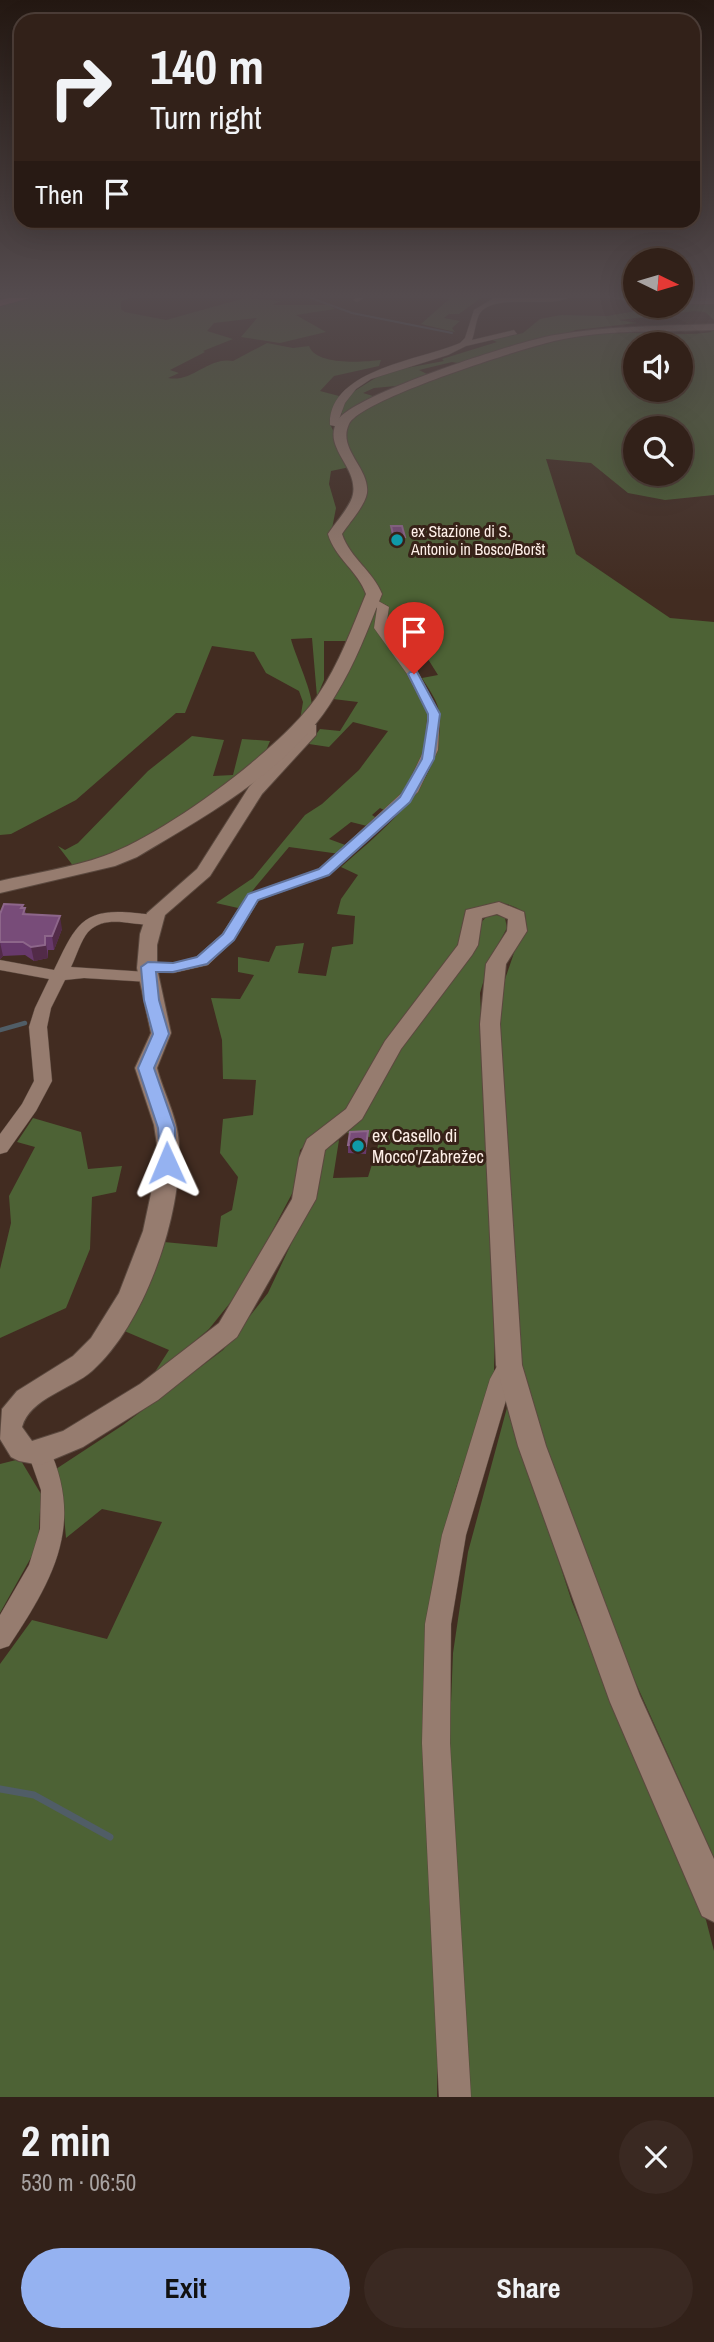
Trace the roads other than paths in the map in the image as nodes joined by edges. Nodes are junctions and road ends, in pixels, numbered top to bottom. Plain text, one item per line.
1 (346, 396) edge
2 (381, 396) edge
3 (340, 426) junction
4 (373, 601) junction
5 (303, 726) junction
6 (0, 887) edge
7 (153, 920) junction
8 (0, 965) edge
9 (149, 972) junction
10 (61, 974) junction
11 (0, 1147) edge
12 (509, 1365) junction
13 (40, 1453) junction
14 (0, 1637) edge
15 (714, 1904) edge
16 (455, 2097) edge

1 - 3 street
2 - 3 main road
3 - 4 main road
4 - 5 main road
4 - 9 street
5 - 6 main road
5 - 7 street
7 - 9 street
7 - 10 street
8 - 10 street
9 - 10 street
9 - 13 street
10 - 11 street
12 - 13 street
12 - 15 street
12 - 16 street
13 - 14 street

